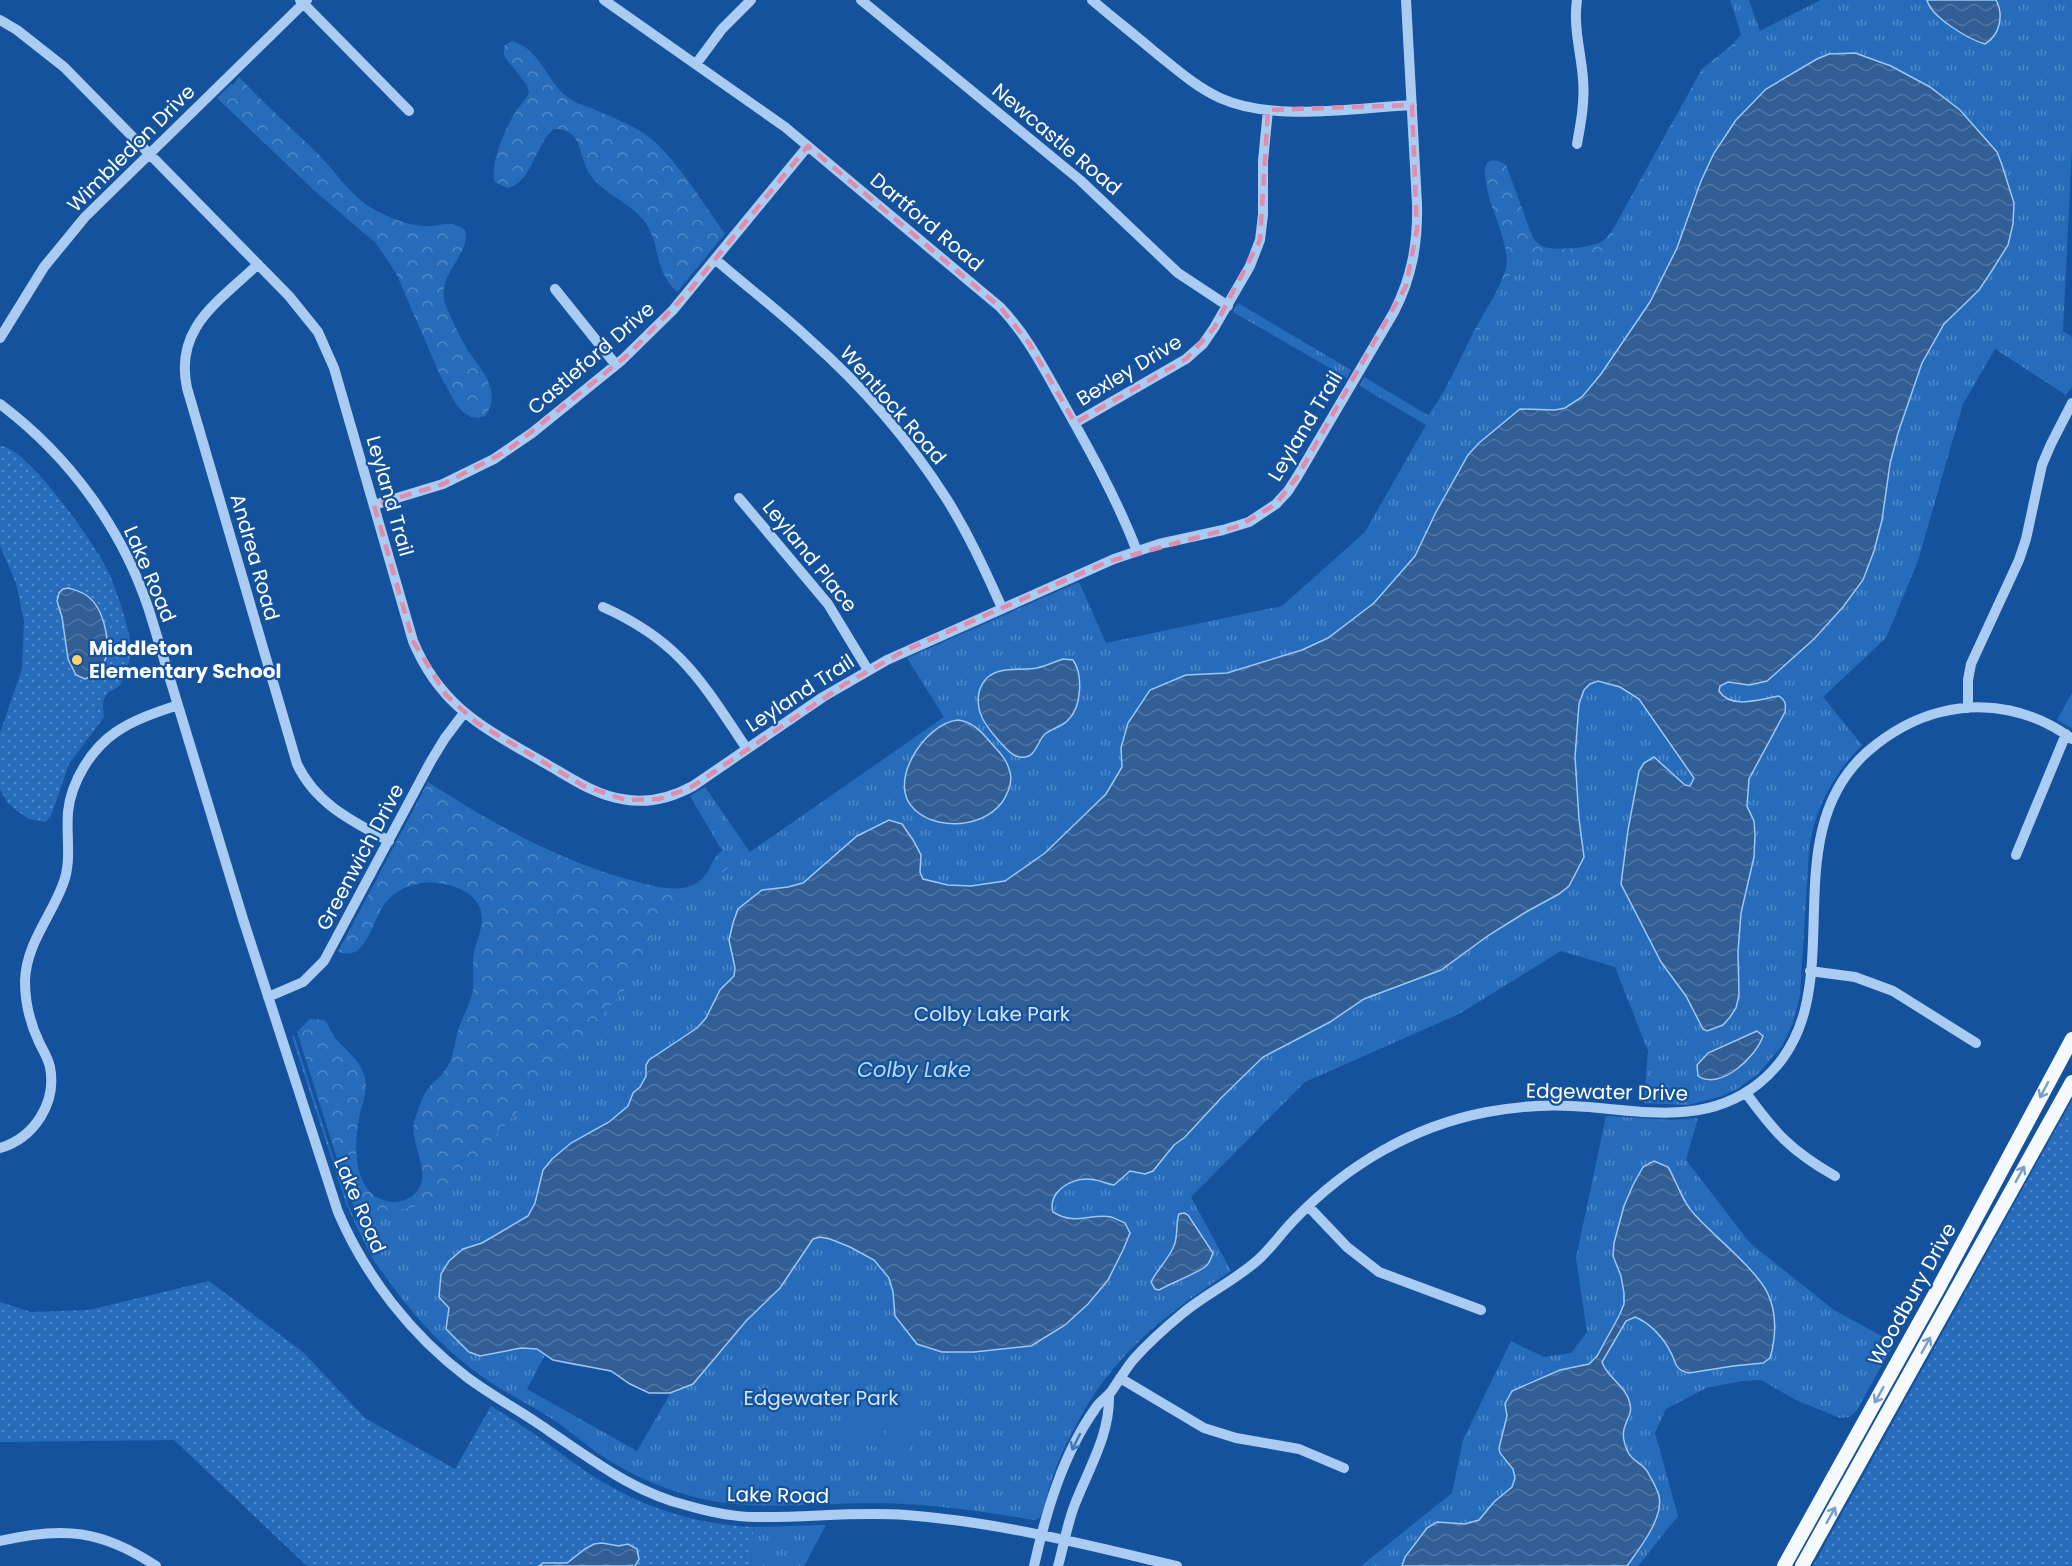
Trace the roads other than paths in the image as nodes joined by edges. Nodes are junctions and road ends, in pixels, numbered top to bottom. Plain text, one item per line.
1 (604, 0) edge
2 (751, 0) edge
3 (861, 0) edge
4 (1092, 0) edge
5 (1406, 0) edge
6 (1577, 0) edge
7 (303, 1) edge
8 (0, 20) edge
9 (696, 64) junction
10 (1412, 105) junction
11 (1268, 110) junction
12 (409, 111) dead end
13 (1577, 144) dead end
14 (808, 146) junction
15 (149, 154) junction
16 (715, 260) junction
17 (258, 264) junction
18 (555, 290) dead end
19 (1228, 306) junction
20 (0, 338) edge
21 (616, 365) junction
22 (2072, 403) edge
23 (0, 404) edge
24 (1075, 423) junction
25 (739, 498) dead end
26 (374, 505) junction
27 (1137, 551) junction
28 (603, 607) dead end
29 (1002, 608) junction
30 (868, 670) junction
31 (178, 705) junction
32 (1968, 708) junction
33 (464, 713) junction
34 (2069, 737) edge
35 (747, 749) junction
36 (389, 841) junction
37 (2016, 855) dead end
38 (1810, 971) junction
39 (268, 997) junction
40 (2072, 1039) edge
41 (1976, 1043) dead end
42 (2072, 1082) edge
43 (1746, 1093) junction
44 (0, 1148) edge
45 (1835, 1176) dead end
46 (1308, 1206) junction
47 (1481, 1310) dead end
48 (1120, 1378) junction
49 (1109, 1395) junction
50 (1344, 1468) dead end
51 (1041, 1533) junction
52 (1065, 1539) junction
53 (0, 1540) edge
54 (156, 1566) edge
55 (1034, 1566) edge
56 (1058, 1566) edge
57 (1177, 1566) edge
58 (1784, 1566) edge
59 (1802, 1566) edge

1 - 9 street, Dartford Road
2 - 9 street
3 - 19 street, Newcastle Road
4 - 11 street
5 - 10 street, Leyland Trail
6 - 13 street
7 - 12 street
7 - 15 street, Wimbledon Drive
8 - 15 street, Leyland Trail
9 - 14 street, Dartford Road
10 - 11 street
10 - 27 street, Leyland Trail
11 - 19 street, Bexley Drive
14 - 16 street, Castleford Drive
14 - 24 street, Dartford Road
15 - 17 street, Leyland Trail
15 - 20 street, Wimbledon Drive
16 - 21 street, Castleford Drive
16 - 29 street, Wentlock Road
17 - 26 street, Leyland Trail
17 - 36 street, Andrea Road
18 - 21 street
19 - 24 street, Bexley Drive
21 - 26 street, Castleford Drive
22 - 32 street
23 - 31 street, Lake Road
24 - 27 street, Dartford Road
25 - 30 street, Leyland Place
26 - 33 street, Leyland Trail
27 - 29 street, Leyland Trail
28 - 35 street
29 - 30 street, Leyland Trail
30 - 35 street, Leyland Trail
31 - 39 street, Lake Road
31 - 44 street
32 - 34 street, Edgewater Drive
32 - 38 street, Edgewater Drive
33 - 35 street, Leyland Trail
33 - 36 street, Greenwich Drive
34 - 37 street
36 - 39 street, Greenwich Drive
38 - 41 street
38 - 43 street, Edgewater Drive
39 - 51 street, Lake Road
40 -> 58 main road, Woodbury Drive
59 -> 42 main road, Woodbury Drive
43 - 45 street
43 - 46 street, Edgewater Drive
46 - 47 street
46 - 48 street, Edgewater Drive
48 - 49 street, Edgewater Drive
48 - 50 street
49 -> 51 street, Edgewater Drive
49 - 52 street, Edgewater Drive
51 - 52 street, Lake Road
51 - 55 street, Edgewater Drive
52 - 56 street, Edgewater Drive
52 - 57 street, Lake Road
53 - 54 street

